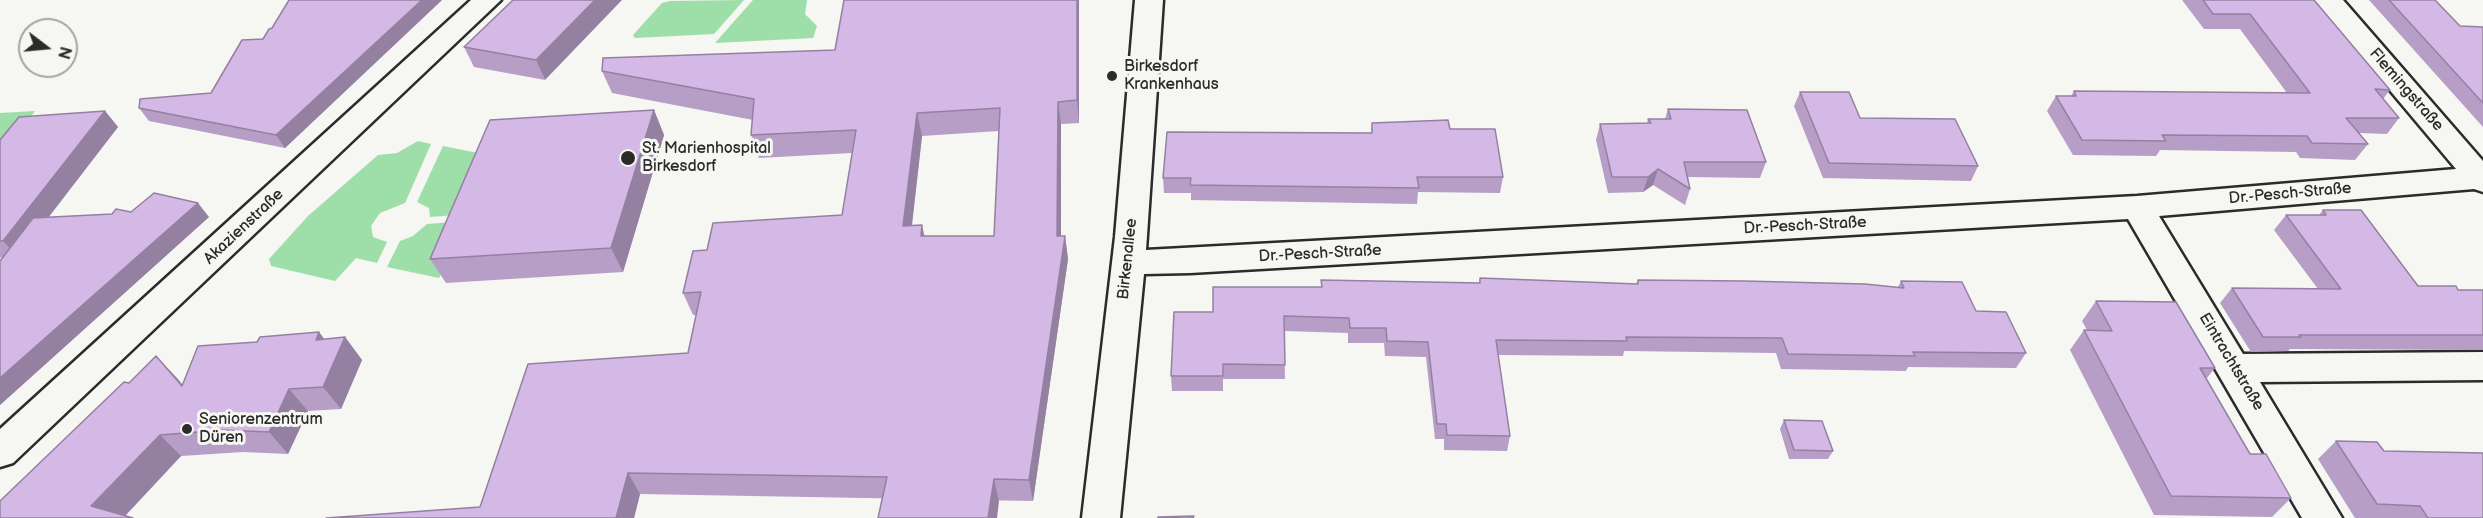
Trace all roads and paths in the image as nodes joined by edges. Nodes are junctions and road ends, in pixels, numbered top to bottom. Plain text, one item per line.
1 (487, 0) edge
2 (1149, 0) edge
3 (2328, 0) edge
4 (2482, 179) edge
5 (2137, 207) junction
6 (1128, 262) junction
7 (2483, 366) edge
8 (2234, 368) junction
9 (0, 452) edge
10 (1101, 518) edge
11 (2324, 518) edge

1 - 9 street, Akazienstraße
2 - 6 street, Birkenallee
3 - 4 street, Flemingstraße
4 - 5 street, Dr.-Pesch-Straße
5 - 6 street, Dr.-Pesch-Straße
5 - 8 street, Eintrachtstraße
6 - 10 street, Birkenallee
7 - 8 street
8 - 11 street, Eintrachtstraße

